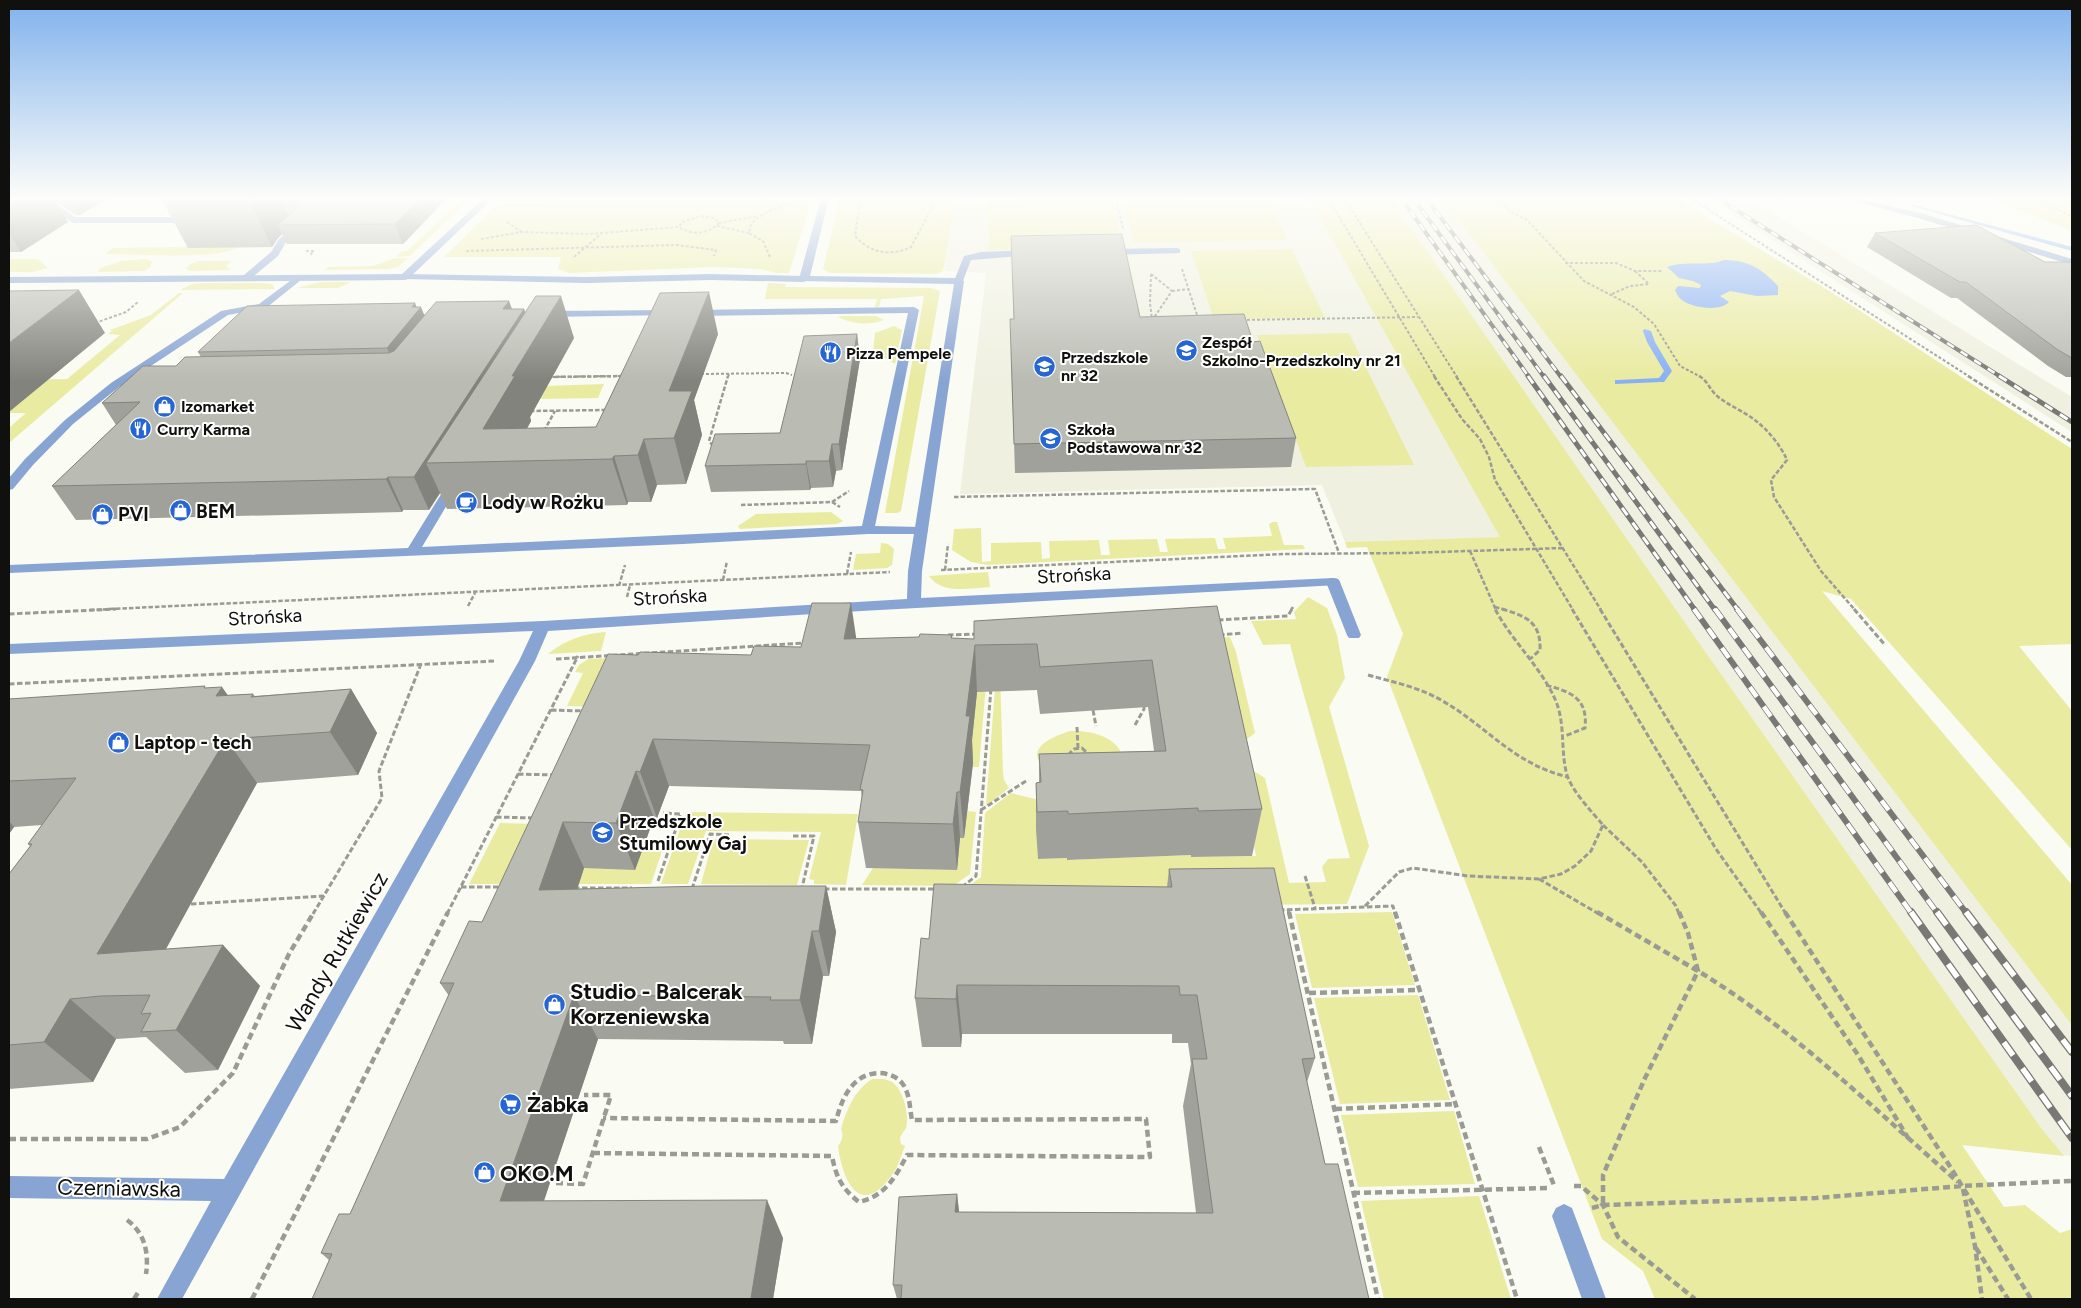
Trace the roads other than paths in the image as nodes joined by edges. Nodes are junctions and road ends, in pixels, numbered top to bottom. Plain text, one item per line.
1 (269, 259) edge
2 (424, 259) edge
3 (809, 259) edge
4 (966, 259) edge
5 (405, 277) junction
6 (246, 278) junction
7 (298, 278) junction
8 (804, 279) junction
9 (9, 280) edge
10 (958, 281) junction
11 (262, 306) junction
12 (282, 306) edge
13 (538, 314) edge
14 (557, 314) junction
15 (547, 330) edge
16 (135, 384) edge
17 (115, 385) junction
18 (461, 471) edge
19 (9, 486) edge
20 (868, 530) junction
21 (921, 531) junction
22 (412, 552) junction
23 (9, 568) edge
24 (914, 604) junction
25 (543, 626) junction
26 (1354, 634) dead end
27 (9, 649) edge
28 (9, 1187) edge
29 (230, 1190) junction
30 (1564, 1216) dead end
31 (169, 1299) edge
32 (1594, 1299) edge

1 - 6 street
2 - 5 street
3 - 8 street
4 - 10 street
5 - 7 street
5 - 8 street
6 - 7 street
6 - 9 street
7 - 11 street
8 - 10 street
10 - 21 street
11 - 12 street
11 - 17 street
13 - 14 street
14 - 15 street
14 - 20 street
16 - 17 street
17 - 19 street
18 - 22 street
20 - 21 street
20 - 22 street
21 - 24 street
22 - 23 street
24 - 25 street, Strońska
24 - 26 street, Strońska
25 - 27 street, Strońska
25 - 29 street, Wandy Rutkiewicz
28 - 29 street, Czerniawska
29 - 31 street, Wandy Rutkiewicz
30 - 32 street

